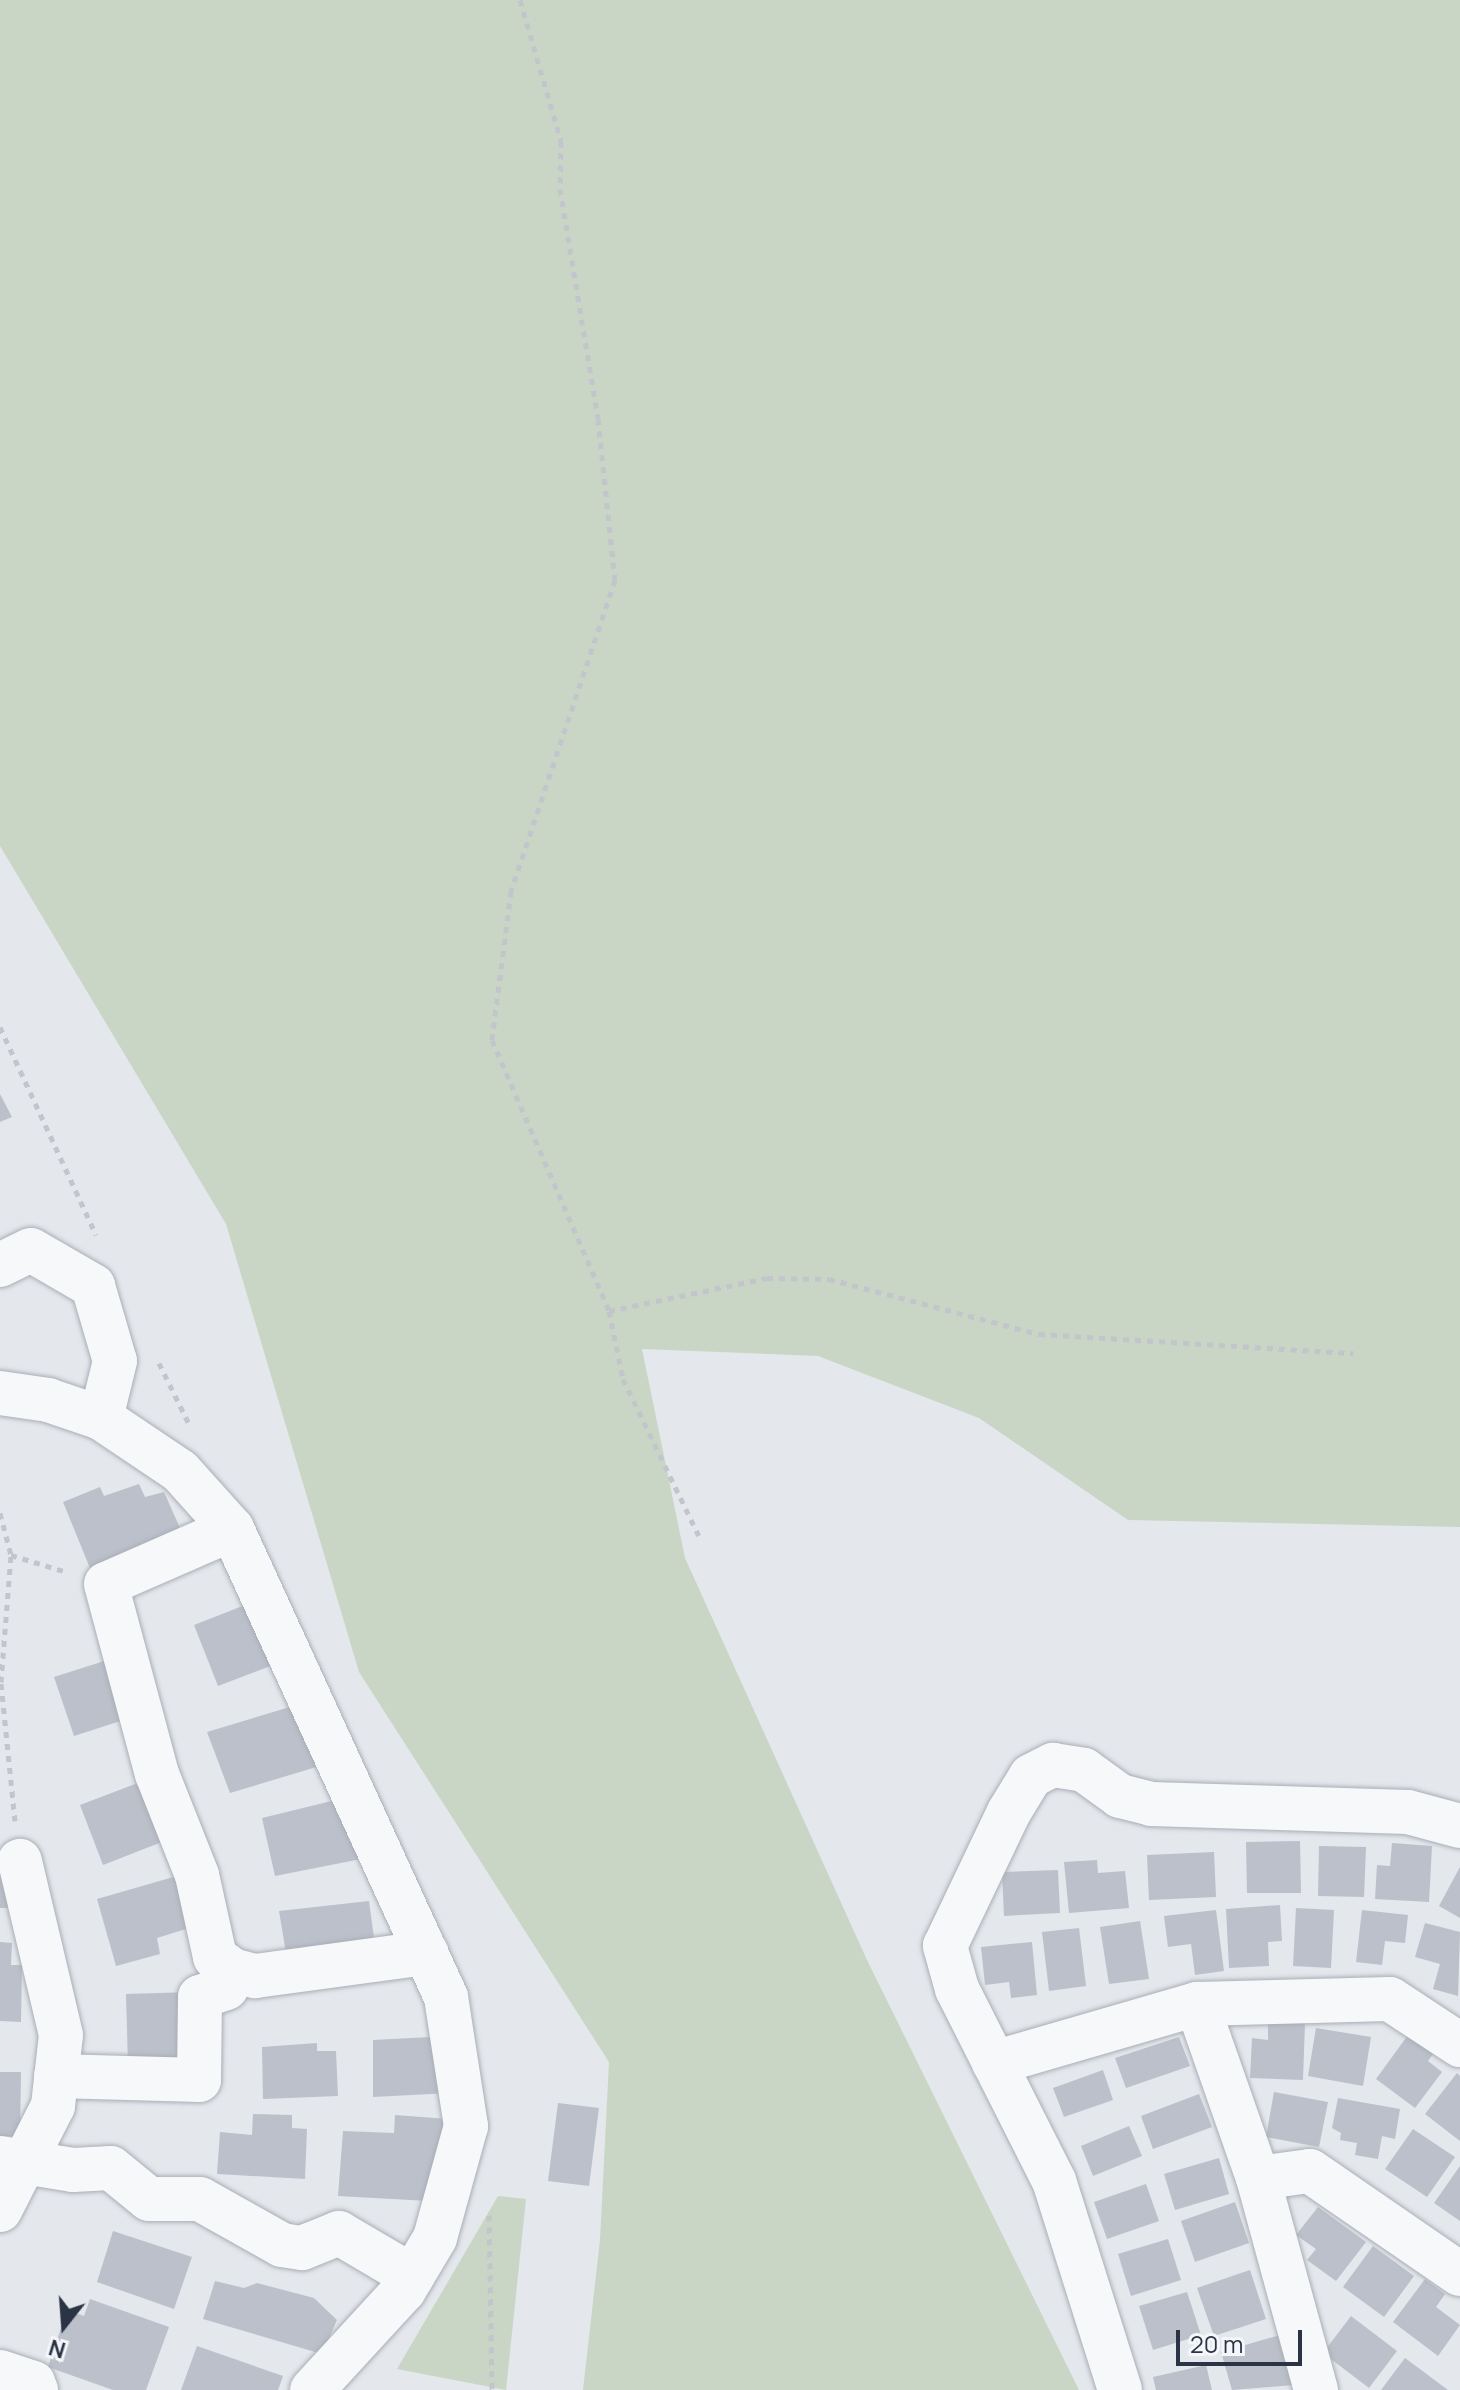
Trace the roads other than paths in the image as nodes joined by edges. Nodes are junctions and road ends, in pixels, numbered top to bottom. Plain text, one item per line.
1 (0, 1265) edge
2 (0, 1393) edge
3 (101, 1418) junction
4 (232, 1529) junction
5 (1460, 1826) edge
6 (20, 1861) road end
7 (426, 1953) junction
8 (232, 1970) junction
9 (1197, 2004) junction
10 (1460, 2045) edge
11 (994, 2063) junction
12 (56, 2076) junction
13 (12, 2160) edge
14 (1258, 2178) junction
15 (0, 2210) edge
16 (1460, 2274) edge
17 (412, 2276) junction
18 (0, 2372) edge
19 (36, 2390) edge
20 (312, 2390) edge
21 (1120, 2390) edge
22 (1316, 2390) edge

1 - 3 street
2 - 3 street
3 - 4 street
4 - 7 street
4 - 8 street
5 - 11 street
6 - 12 street
7 - 8 street
7 - 17 street
8 - 12 street
9 - 10 street
9 - 11 street
9 - 14 street
11 - 21 street
12 - 13 street
13 - 15 street
13 - 17 street
14 - 16 street
14 - 22 street
17 - 20 street
18 - 19 street

